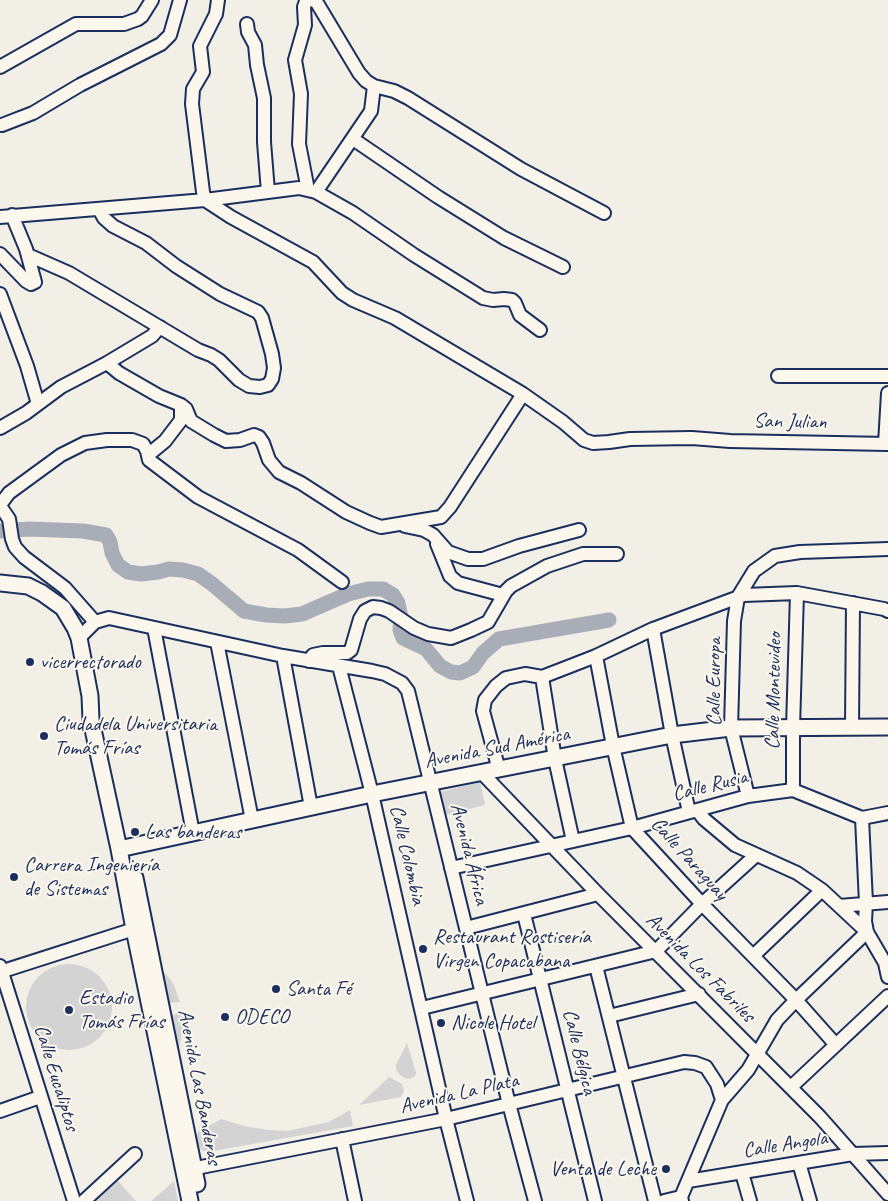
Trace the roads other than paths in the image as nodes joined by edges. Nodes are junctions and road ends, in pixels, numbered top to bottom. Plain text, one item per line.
1 (152, 0) edge
2 (180, 0) edge
3 (218, 0) edge
4 (309, 0) edge
5 (313, 0) edge
6 (247, 24) dead end
7 (0, 67) edge
8 (374, 86) junction
9 (2, 125) dead end
10 (353, 139) junction
11 (312, 191) junction
12 (268, 192) junction
13 (205, 200) junction
14 (99, 209) junction
15 (604, 213) dead end
16 (6, 216) edge
17 (0, 254) edge
18 (28, 255) junction
19 (563, 267) dead end
20 (0, 294) edge
21 (160, 327) junction
22 (540, 330) dead end
23 (107, 363) junction
24 (778, 376) dead end
25 (888, 376) edge
26 (888, 393) edge
27 (523, 394) junction
28 (38, 404) junction
29 (181, 405) junction
30 (0, 428) edge
31 (887, 444) edge
32 (148, 455) junction
33 (0, 506) edge
34 (396, 524) junction
35 (579, 530) dead end
36 (435, 537) junction
37 (888, 549) edge
38 (617, 554) dead end
39 (342, 582) dead end
40 (0, 583) edge
41 (797, 593) junction
42 (503, 595) junction
43 (738, 597) junction
44 (853, 603) junction
45 (888, 611) edge
46 (95, 622) junction
47 (154, 628) junction
48 (653, 630) junction
49 (79, 638) junction
50 (217, 642) junction
51 (283, 656) junction
52 (596, 656) junction
53 (309, 660) junction
54 (339, 666) junction
55 (542, 677) junction
56 (852, 727) junction
57 (888, 727) edge
58 (731, 728) junction
59 (793, 728) junction
60 (672, 735) junction
61 (613, 746) junction
62 (555, 759) junction
63 (499, 770) junction
64 (482, 773) junction
65 (430, 783) junction
66 (793, 790) junction
67 (372, 794) junction
68 (748, 796) junction
69 (311, 807) junction
70 (693, 811) junction
71 (888, 812) edge
72 (862, 818) junction
73 (252, 820) junction
74 (632, 828) junction
75 (193, 833) junction
76 (573, 841) junction
77 (553, 845) junction
78 (124, 848) junction
79 (755, 856) junction
80 (451, 868) junction
81 (822, 890) junction
82 (598, 894) junction
83 (888, 902) edge
84 (866, 903) junction
85 (702, 904) junction
86 (839, 906) junction
87 (524, 914) junction
88 (466, 928) junction
89 (134, 929) junction
90 (866, 932) junction
91 (656, 951) junction
92 (753, 956) junction
93 (886, 963) edge
94 (596, 966) junction
95 (1, 970) edge
96 (888, 977) edge
97 (540, 980) junction
98 (482, 994) junction
99 (699, 994) junction
100 (888, 996) edge
101 (796, 1000) junction
102 (422, 1008) junction
103 (609, 1016) junction
104 (836, 1045) junction
105 (758, 1055) junction
106 (625, 1076) junction
107 (791, 1087) junction
108 (568, 1090) junction
109 (40, 1097) junction
110 (722, 1100) junction
111 (509, 1104) junction
112 (0, 1111) edge
113 (446, 1119) junction
114 (342, 1139) junction
115 (888, 1153) edge
116 (135, 1154) dead end
117 (853, 1154) junction
118 (800, 1163) junction
119 (188, 1169) junction
120 (742, 1172) junction
121 (688, 1181) junction
122 (888, 1194) edge
123 (681, 1199) edge
124 (74, 1201) edge
125 (84, 1201) edge
126 (190, 1201) edge
127 (200, 1201) edge
128 (355, 1201) edge
129 (467, 1201) edge
130 (535, 1201) edge
131 (595, 1201) edge
132 (655, 1201) edge
133 (664, 1201) edge
134 (750, 1201) edge
135 (810, 1201) edge

1 - 7 street
2 - 9 street
3 - 13 street
4 - 11 street
5 - 8 street
6 - 12 street
8 - 10 street
8 - 15 street
10 - 11 street
10 - 19 street
11 - 12 street
11 - 22 street
12 - 13 street
13 - 14 street
13 - 27 street, San Julian
14 - 16 street
14 - 21 street
16 - 18 street
17 - 18 street
18 - 21 street
20 - 28 street
21 - 23 street
23 - 28 street
23 - 29 street
24 - 25 street
26 - 31 street
27 - 31 street, San Julian
27 - 34 street
28 - 30 street
29 - 32 street
29 - 34 street
32 - 33 street
32 - 39 street
33 - 46 street
34 - 36 street
35 - 36 street
36 - 42 street
37 - 43 street
38 - 42 street
40 - 49 main road, Avenida Las Banderas
41 - 43 street
41 - 44 street
41 - 59 street, Calle Montevideo
42 - 53 street
43 - 48 street
43 - 58 street, Calle Europa
44 - 45 street
44 - 56 street
46 - 47 street
46 - 49 street
47 - 50 street
47 - 75 street
48 - 52 street
48 - 60 street
49 - 78 main road, Avenida Las Banderas
50 - 51 street
50 - 73 street
51 - 53 street
51 - 69 street
52 - 55 street
52 - 61 street, Calle Paraguay
53 - 54 street
54 - 65 street, Avenida África
54 - 67 street, Calle Colombia
55 - 62 street
55 - 63 street
56 - 57 main road, Avenida Sud América
56 - 59 main road, Avenida Sud América
58 - 59 main road, Avenida Sud América
58 - 60 main road, Avenida Sud América
58 - 68 street, Calle Europa
59 - 66 street, Calle Montevideo
60 - 61 main road, Avenida Sud América
60 - 70 street
61 - 62 main road, Avenida Sud América
61 - 74 street, Calle Paraguay
62 - 63 main road, Avenida Sud América
62 - 76 street
63 - 64 main road, Avenida Sud América
64 - 65 main road, Avenida Sud América
64 - 77 street, Avenida Los Fabriles
65 - 67 main road, Avenida Sud América
65 - 80 street, Avenida África
66 - 68 street, Calle Rusia
66 - 72 street, Calle Rusia
67 - 69 main road, Avenida Sud América
67 - 102 street, Calle Colombia
68 - 70 street, Calle Rusia
69 - 73 main road, Avenida Sud América
70 - 74 street, Calle Rusia
70 - 79 street
71 - 72 street
72 - 84 street
73 - 75 main road, Avenida Sud América
74 - 76 street, Calle Rusia
74 - 85 street, Calle Paraguay
75 - 78 main road, Avenida Sud América
76 - 77 street, Calle Rusia
77 - 80 street, Calle Rusia
77 - 82 street, Avenida Los Fabriles
78 - 89 main road, Avenida Las Banderas
78 - 119 main road, Avenida Las Banderas
79 - 81 street
79 - 85 street
80 - 88 street, Avenida África
81 - 86 street
81 - 92 street
82 - 87 street
82 - 91 street, Avenida Los Fabriles
83 - 84 street
84 - 86 street
84 - 90 street
85 - 91 street
85 - 92 street, Calle Paraguay
86 - 90 street
87 - 88 street
87 - 97 street, Calle Bélgica
88 - 98 street, Avenida África
89 - 95 street
89 - 119 main road, Avenida Las Banderas
90 - 93 street
90 - 101 street
91 - 94 street
91 - 99 street, Avenida Los Fabriles
92 - 101 street, Calle Paraguay
93 - 96 street
94 - 97 street
94 - 103 street
95 - 109 street, Calle Eucaliptos
97 - 98 street
97 - 108 street, Calle Bélgica
98 - 102 street
98 - 111 street, Avenida África
99 - 103 street
99 - 105 street, Avenida Los Fabriles
100 - 104 street
101 - 104 street, Calle Paraguay
101 - 105 street
102 - 113 street, Calle Colombia
103 - 106 street
104 - 107 street
105 - 107 street, Avenida Los Fabriles
105 - 110 street
106 - 108 street, Avenida La Plata
106 - 110 street, Avenida La Plata
106 - 132 street
107 - 117 street, Avenida Los Fabriles
108 - 111 street, Avenida La Plata
108 - 131 street, Calle Bélgica
109 - 112 street
109 - 124 street, Calle Eucaliptos
110 - 121 street
111 - 113 street, Avenida La Plata
111 - 130 street, Avenida África
113 - 114 street, Avenida La Plata
113 - 129 street, Calle Colombia
114 - 119 street, Avenida La Plata
114 - 128 street
115 - 117 street, Calle Angola
116 - 125 street
117 - 118 street, Calle Angola
117 - 122 street, Avenida Los Fabriles
118 - 120 street, Calle Angola
118 - 135 street
119 - 126 main road, Avenida Las Banderas
119 - 127 main road, Avenida Las Banderas
120 - 121 street, Calle Angola
120 - 134 street
121 - 123 street
123 - 133 street

